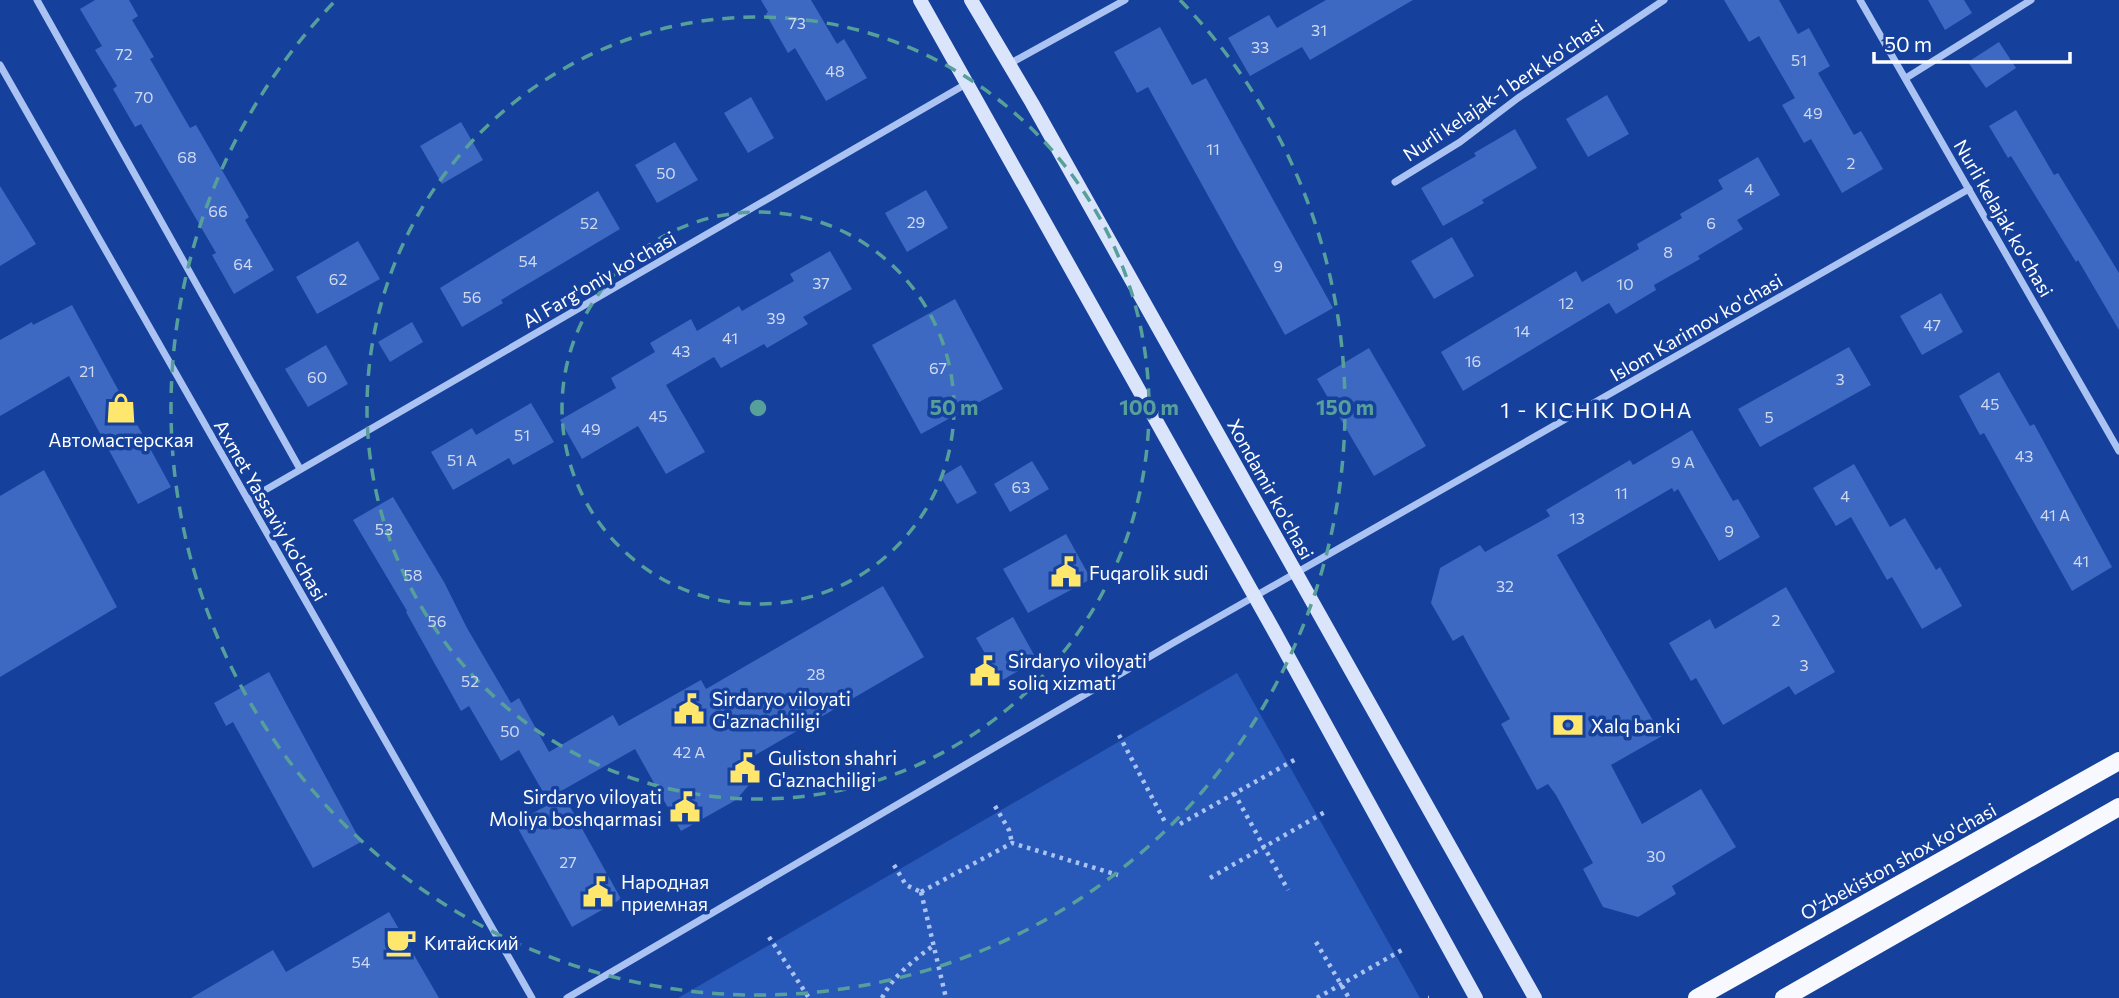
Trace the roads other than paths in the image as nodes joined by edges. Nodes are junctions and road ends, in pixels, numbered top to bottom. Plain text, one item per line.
1 (37, 0) edge
2 (920, 0) edge
3 (971, 0) edge
4 (1125, 0) edge
5 (1664, 0) edge
6 (1860, 0) edge
7 (2031, 0) edge
8 (0, 65) edge
9 (1009, 65) junction
10 (1906, 78) junction
11 (967, 84) junction
12 (1395, 182) dead end
13 (1969, 189) junction
14 (2119, 451) edge
15 (300, 469) junction
16 (248, 500) junction
17 (1296, 573) junction
18 (1255, 597) junction
19 (2119, 761) edge
20 (2119, 807) edge
21 (532, 998) edge
22 (567, 998) edge
23 (1476, 998) edge
24 (1535, 998) edge
25 (1697, 998) edge
26 (1784, 998) edge

1 - 15 street
2 - 11 main road
3 - 9 main road, Xondamir ko'chasi
4 - 9 street
5 - 12 street, Nurli kelajak-1 berk ko'chasi
6 - 10 street, Nurli kelajak ko'chasi
7 - 10 street
8 - 16 street, Axmet Yassaviy ko'chasi
9 - 17 main road, Xondamir ko'chasi
10 - 13 street, Nurli kelajak ko'chasi
11 - 15 street, Al Farg'oniy ko'chasi
11 - 18 main road
13 - 14 street, Nurli kelajak ko'chasi
13 - 17 street, Islom Karimov ko'chasi
15 - 16 street, Al Farg'oniy ko'chasi
16 - 21 street, Axmet Yassaviy ko'chasi
17 - 18 street, Islom Karimov ko'chasi
17 - 24 main road, Xondamir ko'chasi
18 - 22 street, Islom Karimov ko'chasi
18 - 23 main road
19 - 25 main road, O'zbekiston shox ko'chasi
20 - 26 main road

